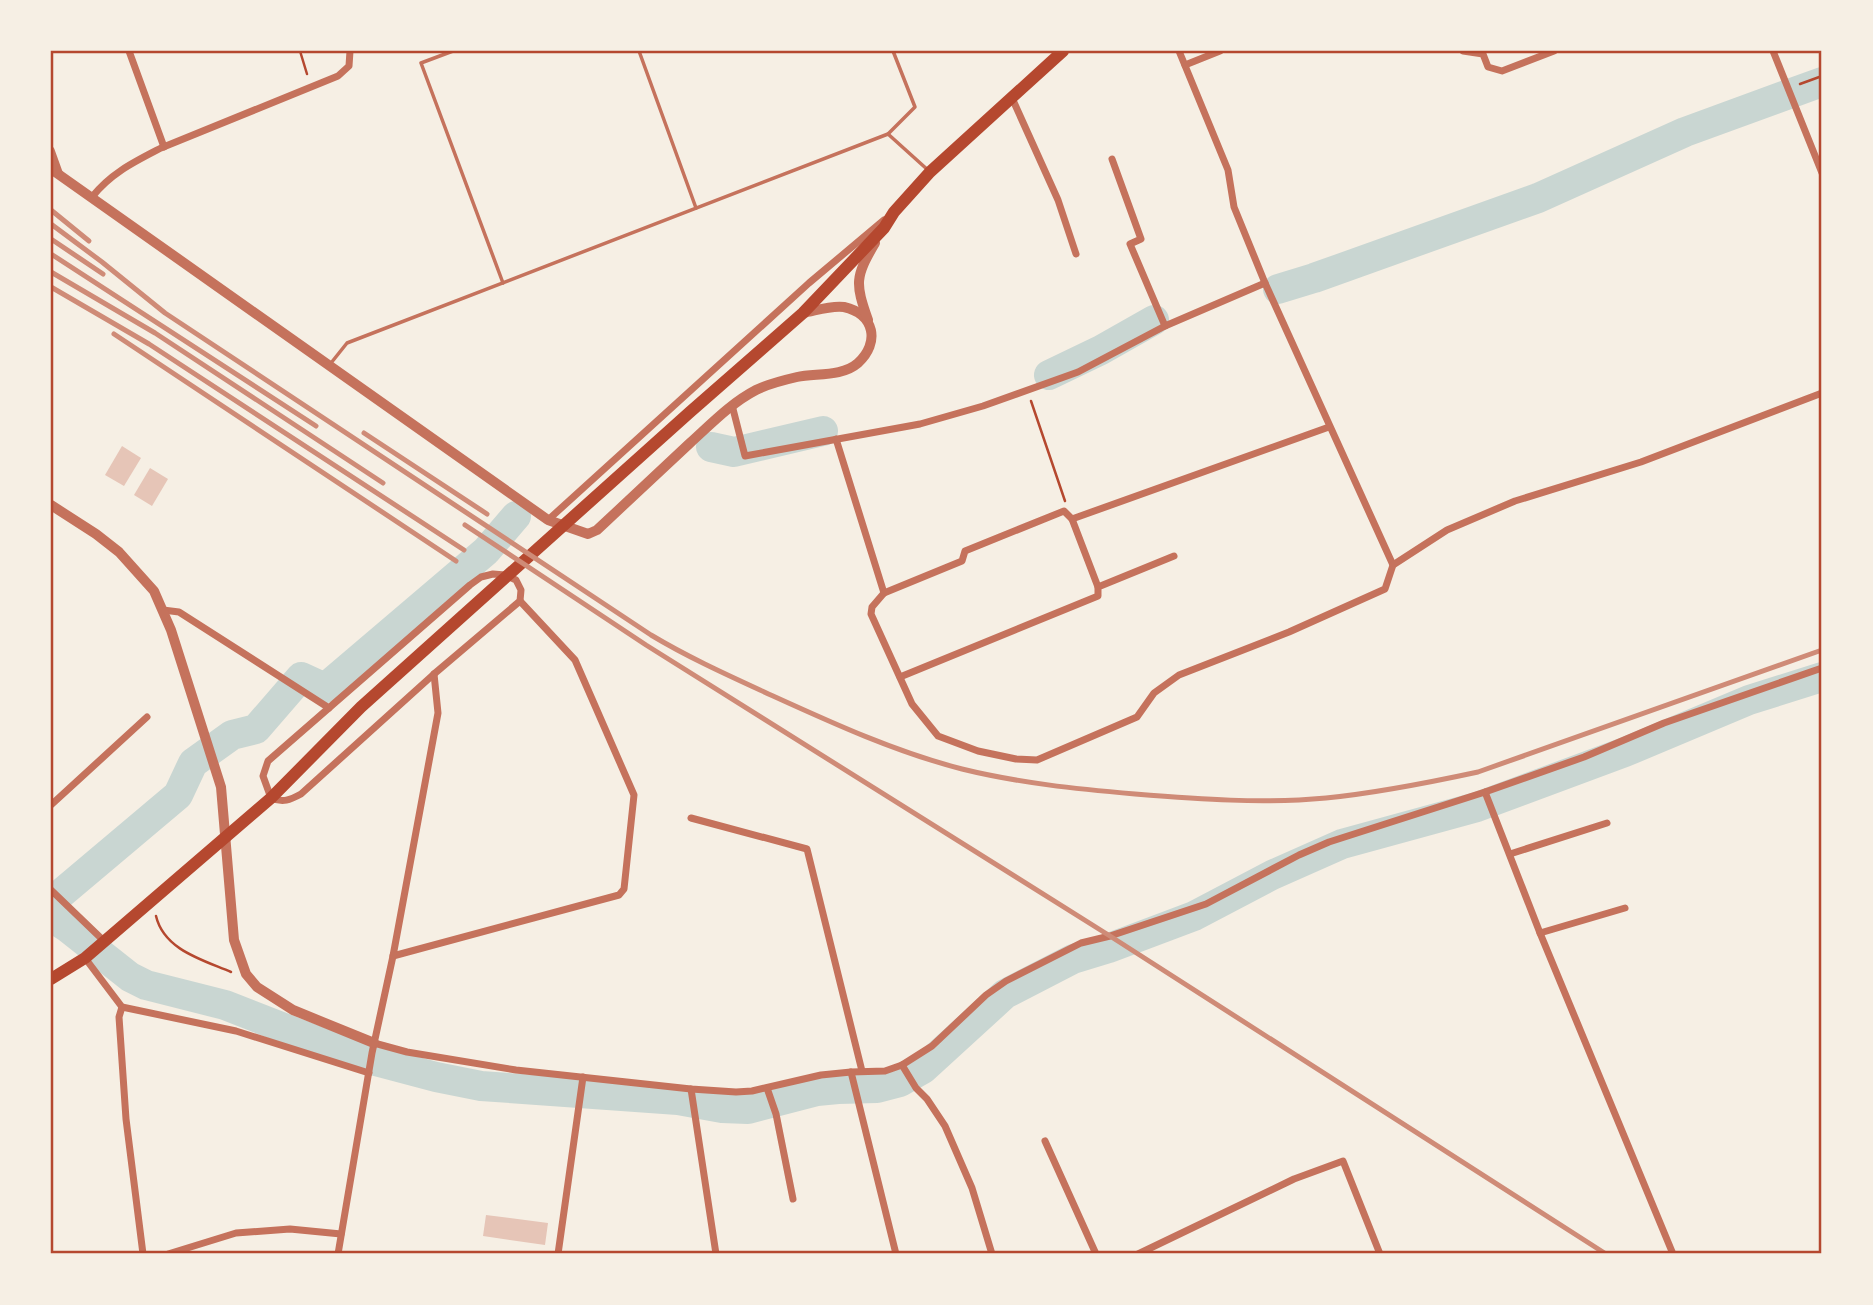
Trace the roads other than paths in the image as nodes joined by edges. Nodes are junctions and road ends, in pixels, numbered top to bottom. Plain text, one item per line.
1 (130, 51) edge
2 (350, 51) edge
3 (453, 51) edge
4 (639, 51) edge
5 (893, 51) edge
6 (1063, 51) edge
7 (1179, 51) edge
8 (1220, 51) edge
9 (1463, 51) edge
10 (1554, 51) edge
11 (1773, 51) edge
12 (1185, 65) junction
13 (1012, 98) junction
14 (888, 134) junction
15 (164, 146) junction
16 (51, 149) edge
17 (1112, 159) dead end
18 (51, 169) edge
19 (930, 172) junction
20 (1822, 173) edge
21 (61, 176) junction
22 (92, 197) junction
23 (696, 208) junction
24 (894, 212) junction
25 (884, 228) junction
26 (1076, 254) dead end
27 (503, 283) junction
28 (1265, 284) junction
29 (803, 313) junction
30 (870, 324) junction
31 (1165, 326) junction
32 (329, 365) junction
33 (1822, 393) edge
34 (732, 405) junction
35 (1329, 426) junction
36 (836, 439) junction
37 (52, 506) edge
38 (1072, 519) junction
39 (548, 520) junction
40 (1174, 556) dead end
41 (1393, 565) junction
42 (1098, 587) junction
43 (884, 593) junction
44 (520, 601) junction
45 (163, 610) junction
46 (1822, 667) edge
47 (434, 674) junction
48 (900, 677) junction
49 (329, 708) junction
50 (147, 717) dead end
51 (1485, 792) junction
52 (271, 798) junction
53 (51, 805) edge
54 (691, 818) dead end
55 (1607, 823) dead end
56 (225, 837) junction
57 (1510, 854) junction
58 (51, 891) edge
59 (1625, 908) dead end
60 (1540, 933) junction
61 (104, 941) junction
62 (393, 956) junction
63 (86, 958) junction
64 (51, 979) edge
65 (122, 1007) junction
66 (373, 1048) junction
67 (904, 1068) junction
68 (862, 1071) junction
69 (369, 1072) junction
70 (851, 1072) junction
71 (582, 1081) junction
72 (692, 1092) junction
73 (768, 1092) junction
74 (1045, 1141) dead end
75 (793, 1199) dead end
76 (341, 1234) junction
77 (142, 1254) edge
78 (168, 1254) edge
79 (338, 1254) edge
80 (558, 1254) edge
81 (716, 1254) edge
82 (896, 1254) edge
83 (992, 1254) edge
84 (1096, 1254) edge
85 (1138, 1254) edge
86 (1380, 1254) edge
87 (1673, 1254) edge

1 - 15 street
2 - 15 street
3 - 27 lane
4 - 23 lane
5 - 14 lane
6 - 13 main road
7 - 12 street
8 - 12 street
9 - 10 street
11 - 20 street
12 - 28 street
13 - 19 main road
13 - 26 street
14 - 19 lane
14 - 23 lane
15 - 22 street
16 - 21 street
17 - 31 street
18 - 21 street
19 - 24 main road
21 - 22 street
22 - 32 street
23 - 27 lane
24 - 25 main road
24 - 39 street
25 - 29 main road
25 - 30 street
27 - 32 lane
28 - 31 street
28 - 35 street
29 - 30 street
29 - 52 main road
30 - 34 street
31 - 36 street
32 - 39 street
33 - 41 street
34 - 36 street
34 - 39 street
35 - 38 street
35 - 41 street
36 - 43 street
37 - 45 street
38 - 42 street
38 - 43 street
40 - 42 street
41 - 48 street
42 - 48 street
43 - 48 street
44 - 47 street
44 - 49 street
44 - 62 street
45 - 49 street
45 - 56 street
46 - 51 street
47 - 52 street
47 - 62 street
49 - 52 street
50 - 53 street
51 - 57 street
51 - 67 street
52 - 56 main road
54 - 68 street
55 - 57 street
56 - 61 main road
56 - 66 street
57 - 60 street
58 - 61 street
59 - 60 street
60 - 87 street
61 - 63 main road
62 - 66 street
63 - 64 main road
63 - 65 street
65 - 69 street
65 - 77 street
66 - 69 street
66 - 71 street
67 - 68 street
67 - 83 street
68 - 70 street
69 - 76 street
70 - 73 street
70 - 82 street
71 - 72 street
71 - 80 street
72 - 73 street
72 - 81 street
73 - 75 street
74 - 84 street
76 - 78 street
76 - 79 street
85 - 86 street

